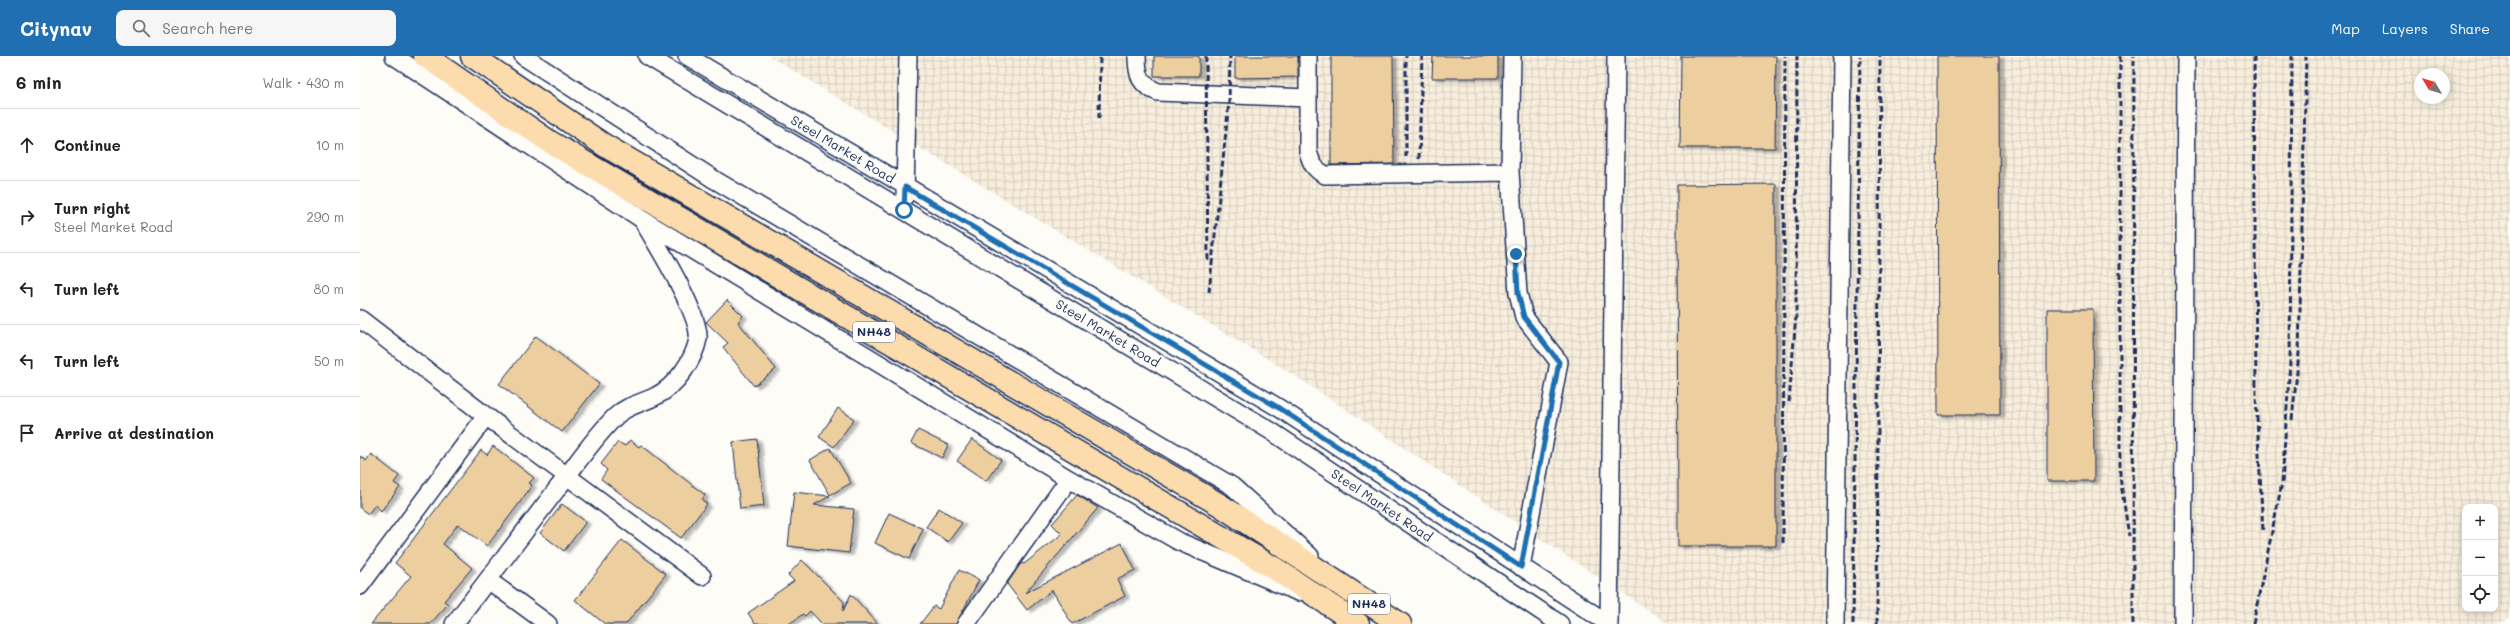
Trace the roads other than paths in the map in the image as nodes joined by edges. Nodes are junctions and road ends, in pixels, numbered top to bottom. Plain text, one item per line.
1 (394, 56) edge
2 (425, 56) edge
3 (472, 56) edge
4 (524, 56) edge
5 (647, 56) edge
6 (687, 56) edge
7 (908, 56) edge
8 (1137, 56) edge
9 (1308, 56) edge
10 (1512, 56) edge
11 (1616, 56) edge
12 (1842, 56) edge
13 (2186, 56) edge
14 (1308, 98) junction
15 (1510, 172) junction
16 (905, 187) junction
17 (904, 210) junction
18 (643, 220) junction
19 (360, 318) edge
20 (486, 416) junction
21 (567, 476) junction
22 (1068, 479) junction
23 (1521, 567) junction
24 (702, 576) dead end
25 (488, 580) junction
26 (1339, 584) junction
27 (360, 586) edge
28 (1326, 603) junction
29 (454, 624) edge
30 (548, 624) edge
31 (966, 624) edge
32 (1358, 624) edge
33 (1400, 624) edge
34 (1560, 624) edge
35 (1609, 624) edge
36 (1835, 624) edge
37 (2183, 624) edge

1 - 18 street
2 - 28 highway, NH48
3 - 26 highway, NH48
4 - 26 street
5 - 17 street, Steel Market Road
6 - 16 street, Steel Market Road
7 - 16 street
8 - 14 street
9 - 14 street
10 - 15 street
11 - 35 street
12 - 36 street
13 - 37 street
14 - 15 street
15 - 23 street
16 - 17 street
16 - 23 street, Steel Market Road
17 - 34 street, Steel Market Road
18 - 21 street
18 - 22 street
19 - 20 street
20 - 21 street
20 - 27 street
21 - 24 street
21 - 25 street
22 - 28 street
22 - 31 street
23 - 35 street, Steel Market Road
25 - 29 street
25 - 30 street
26 - 33 highway, NH48
28 - 32 highway, NH48

